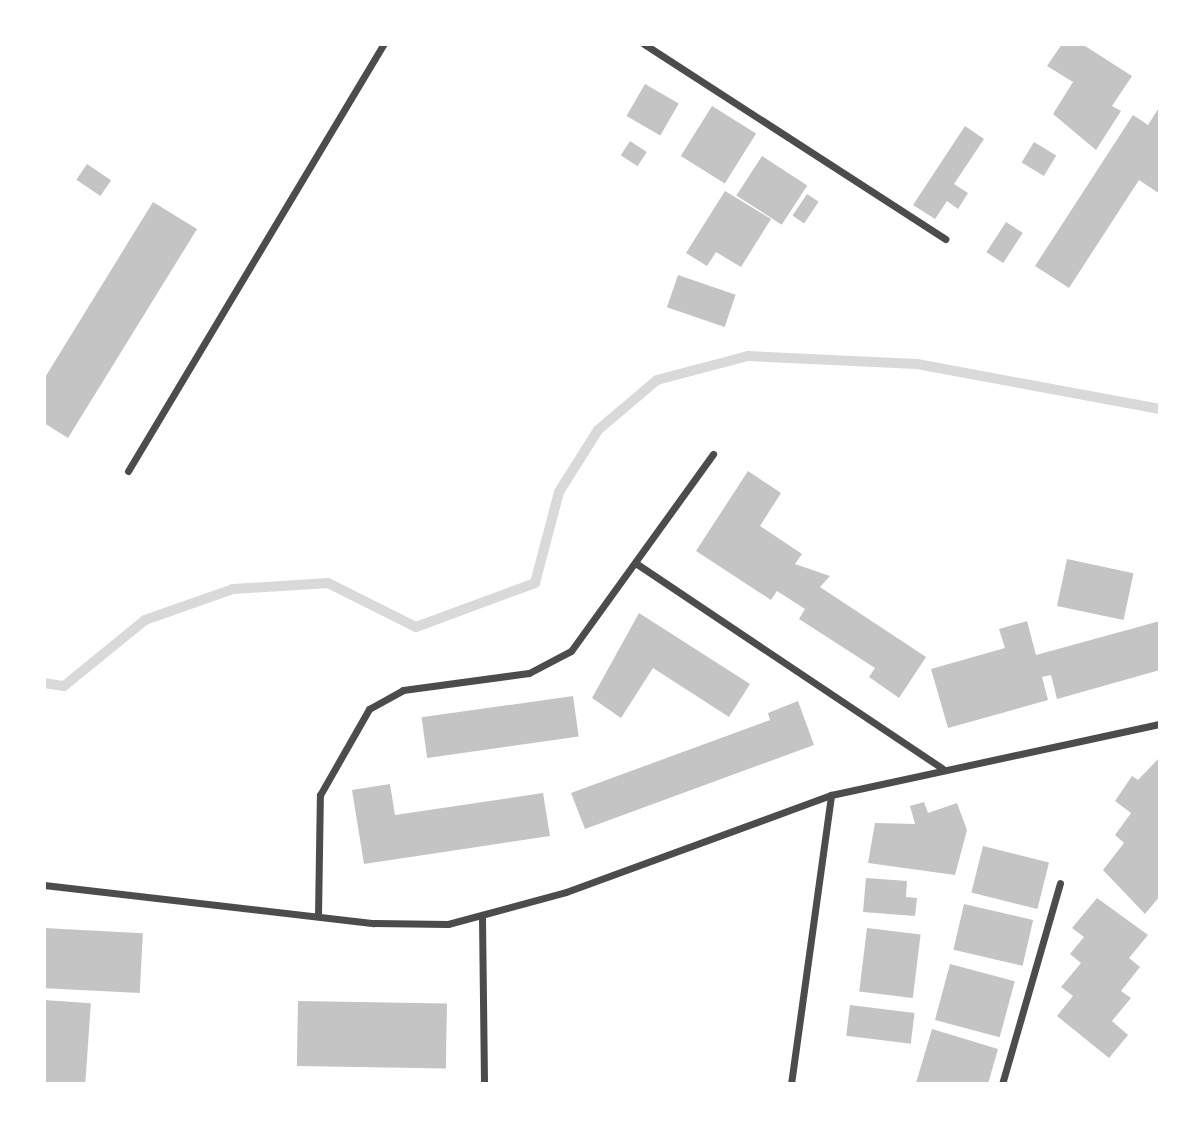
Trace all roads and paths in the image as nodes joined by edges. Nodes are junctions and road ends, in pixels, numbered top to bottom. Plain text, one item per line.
1 (384, 44) edge
2 (644, 44) edge
3 (946, 239) dead end
4 (713, 454) dead end
5 (128, 471) dead end
6 (637, 564) junction
7 (1160, 724) edge
8 (942, 768) junction
9 (831, 795) junction
10 (1060, 883) dead end
11 (44, 886) edge
12 (318, 916) junction
13 (482, 918) junction
14 (484, 1084) edge
15 (791, 1084) edge
16 (1002, 1084) edge

1 - 5 street
2 - 3 street
4 - 6 street
6 - 8 street
6 - 12 street
7 - 8 street
8 - 9 street
9 - 13 street
9 - 15 street
10 - 16 street
11 - 12 street
12 - 13 street
13 - 14 street

